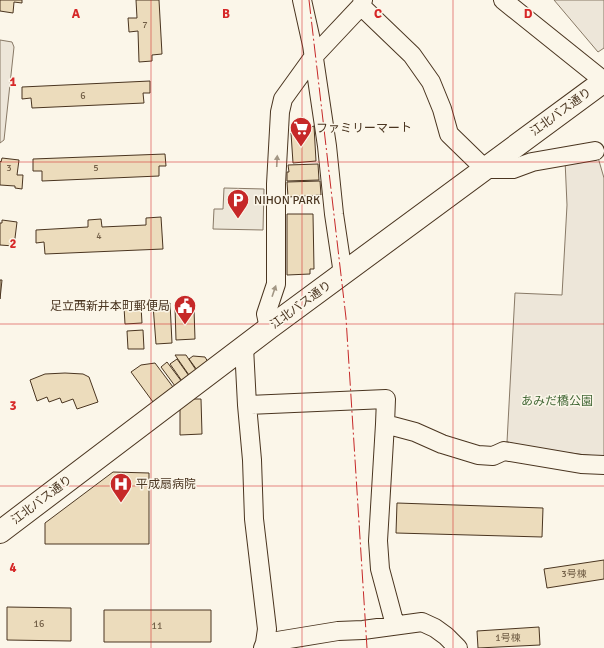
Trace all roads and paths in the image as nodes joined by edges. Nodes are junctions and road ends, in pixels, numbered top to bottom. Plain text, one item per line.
1 (302, 0) edge
2 (503, 0) edge
3 (362, 3) edge
4 (314, 56) junction
5 (604, 81) edge
6 (595, 151) dead end
7 (485, 169) junction
8 (344, 274) junction
9 (269, 328) junction
10 (244, 347) junction
11 (247, 405) junction
12 (385, 424) junction
13 (604, 465) edge
14 (0, 532) edge
15 (395, 625) junction
16 (264, 645) edge
17 (458, 648) edge

1 - 4 street
2 - 5 street
3 - 4 street
3 - 7 street
4 - 8 street
9 -> 4 street
5 - 7 main road, 江北バス通り
6 - 7 street
7 - 8 main road, 江北バス通り
8 - 9 main road, 江北バス通り
9 - 10 main road, 江北バス通り
10 - 11 street
10 - 14 main road, 江北バス通り
11 - 12 street
11 - 16 street
12 - 13 street
12 - 15 street
15 - 16 street
15 - 17 street

